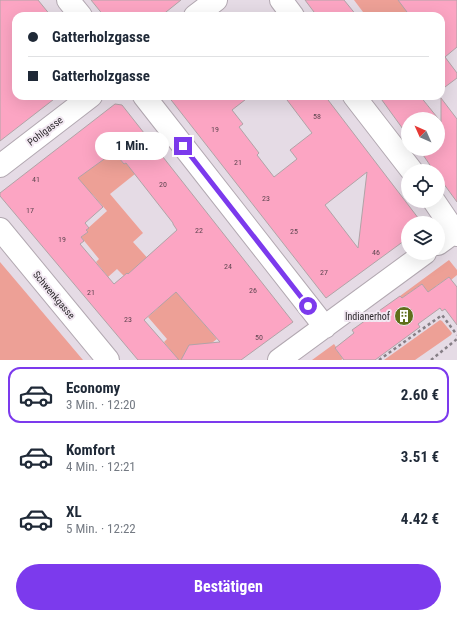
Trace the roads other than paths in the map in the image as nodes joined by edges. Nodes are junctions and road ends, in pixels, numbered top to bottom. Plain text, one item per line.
1 (68, 0) edge
2 (216, 0) edge
3 (281, 0) edge
4 (78, 12) edge
5 (200, 12) edge
6 (290, 12) edge
7 (86, 100) edge
8 (147, 100) edge
9 (357, 100) edge
10 (407, 164) edge
11 (0, 166) edge
12 (438, 208) edge
13 (0, 229) edge
14 (452, 235) edge
15 (416, 260) edge
16 (325, 327) junction
17 (108, 360) edge
18 (279, 360) edge

1 - 4 street
2 - 5 street
3 - 6 street
7 - 11 street, Pohlgasse
8 - 16 street
9 - 10 street
12 - 14 street
13 - 17 street, Schwenkgasse
15 - 16 street
16 - 18 street

